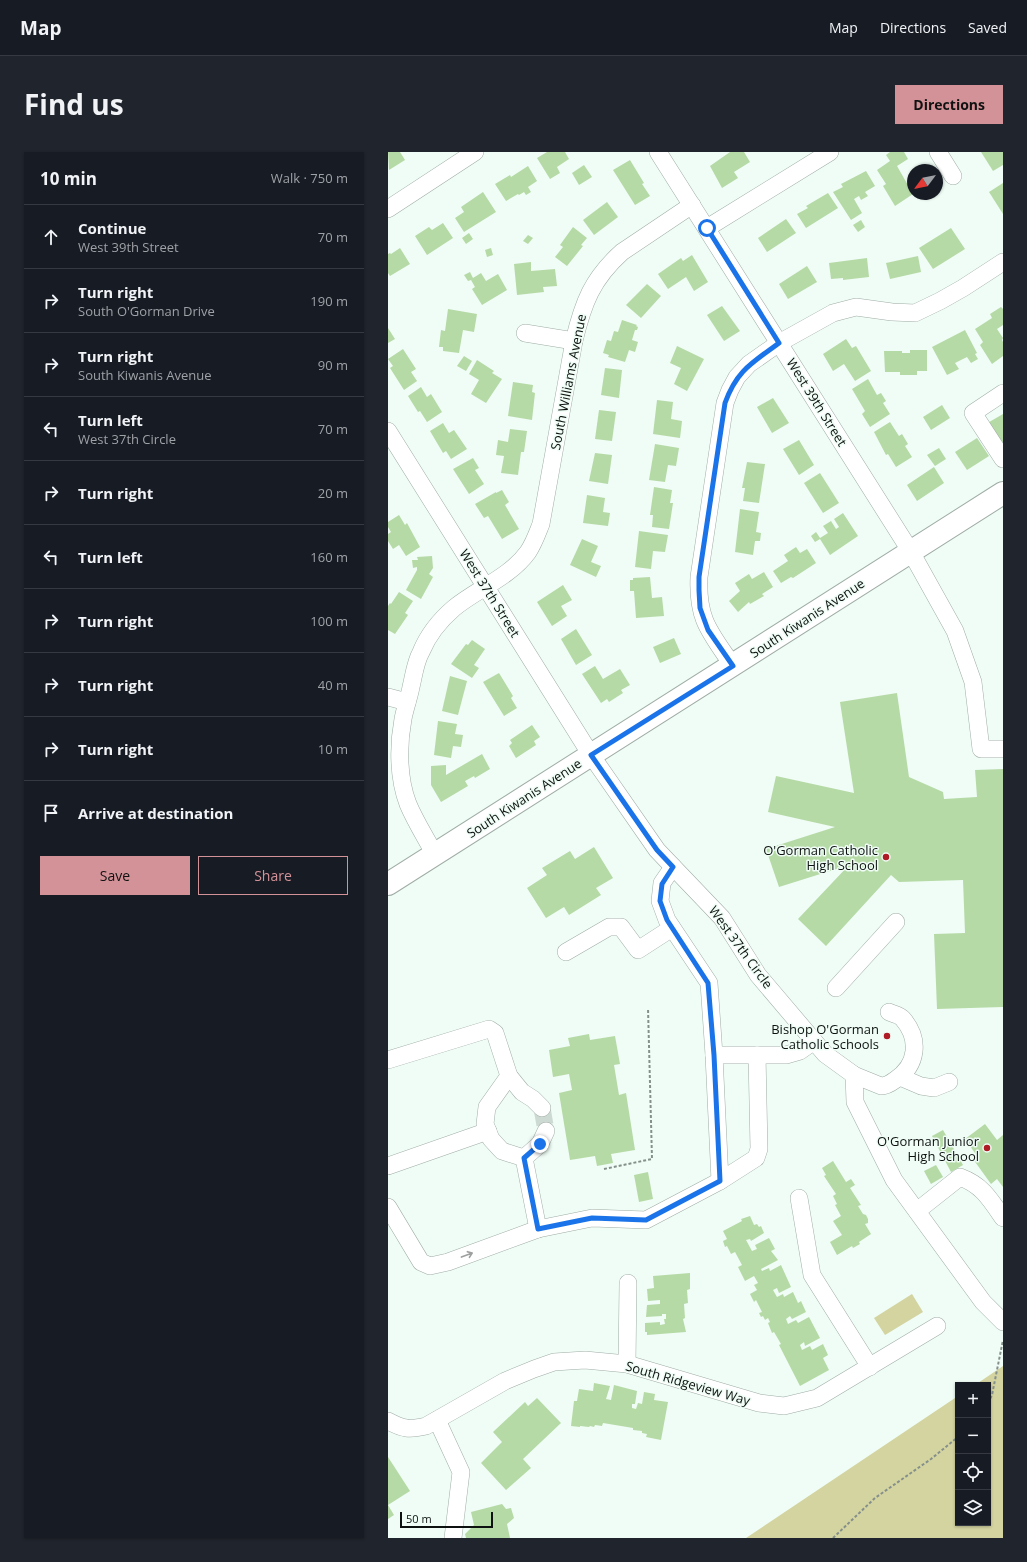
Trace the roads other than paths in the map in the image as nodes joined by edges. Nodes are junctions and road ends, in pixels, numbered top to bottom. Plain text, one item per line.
1 (475, 152) edge
2 (658, 152) edge
3 (830, 152) edge
4 (938, 152) edge
5 (953, 176) dead end
6 (692, 204) junction
7 (388, 209) edge
8 (707, 228) junction
9 (1003, 263) edge
10 (525, 333) dead end
11 (574, 341) junction
12 (779, 343) junction
13 (1003, 393) edge
14 (388, 432) edge
15 (1003, 459) edge
16 (1003, 493) edge
17 (911, 552) junction
18 (486, 586) junction
19 (733, 666) junction
20 (388, 697) edge
21 (407, 702) junction
22 (1003, 749) edge
23 (591, 755) junction
24 (435, 855) junction
25 (673, 867) junction
26 (388, 884) edge
27 (896, 922) dead end
28 (672, 928) junction
29 (566, 952) dead end
30 (836, 988) dead end
31 (889, 1012) dead end
32 (814, 1041) junction
33 (714, 1055) junction
34 (757, 1055) junction
35 (388, 1060) edge
36 (854, 1075) junction
37 (509, 1076) junction
38 (900, 1077) junction
39 (949, 1082) dead end
40 (542, 1108) tunnel mouth
41 (488, 1131) junction
42 (546, 1131) tunnel mouth
43 (524, 1158) junction
44 (388, 1166) edge
45 (720, 1181) junction
46 (799, 1198) dead end
47 (388, 1207) edge
48 (917, 1211) junction
49 (1003, 1218) edge
50 (538, 1229) junction
51 (628, 1283) dead end
52 (1003, 1322) edge
53 (937, 1326) dead end
54 (627, 1364) junction
55 (870, 1367) junction
56 (437, 1420) junction
57 (388, 1421) edge
58 (453, 1538) edge

1 - 7 street
2 - 6 street, West 39th Street
3 - 8 street
4 - 5 street
6 - 8 street, West 39th Street
6 - 11 street, South Williams Avenue
8 - 12 street, West 39th Street
9 - 12 street
10 - 11 street
11 - 18 street, South Williams Avenue
12 - 17 street, West 39th Street
12 - 19 street
13 - 15 street
14 - 18 street, West 37th Street
16 - 17 main road, South Kiwanis Avenue
17 - 19 main road, South Kiwanis Avenue
17 - 22 street, West 39th Street
18 - 21 street, South Williams Avenue
18 - 23 street, West 37th Street
19 - 23 main road, South Kiwanis Avenue
20 - 21 street
21 - 24 street, South Williams Avenue
23 - 24 main road, South Kiwanis Avenue
23 - 25 street, West 37th Circle
24 - 26 main road, South Kiwanis Avenue
25 - 28 street
25 - 32 street, West 37th Circle
27 - 30 street
28 - 29 street
28 - 33 street
31 - 38 street
32 - 34 street
32 - 36 street, West 37th Circle
33 - 34 street
33 - 45 street
34 - 45 street
35 - 37 street
36 - 38 street, West 37th Circle
36 - 48 street
37 - 40 street
37 - 41 street
38 - 39 street
41 - 43 street
41 - 44 street
42 - 43 street
43 - 50 street
45 - 50 street
46 - 55 street
47 -> 50 street
48 - 49 street
48 - 52 street
51 - 54 street
53 - 55 street, South Ridgeview Way
54 - 55 street, South Ridgeview Way
54 - 56 street, South Ridgeview Way
56 - 57 street, South Ridgeview Way
56 - 58 street

